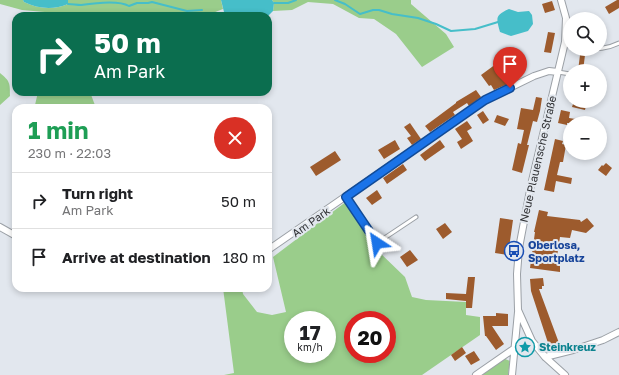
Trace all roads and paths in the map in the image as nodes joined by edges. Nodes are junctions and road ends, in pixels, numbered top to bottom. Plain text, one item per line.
1 (561, 0) edge
2 (564, 12) edge
3 (619, 44) edge
4 (607, 48) edge
5 (564, 56) edge
6 (558, 72) junction
7 (563, 73) edge
8 (346, 197) junction
9 (416, 217) dead end
10 (0, 227) edge
11 (12, 234) edge
12 (272, 247) edge
13 (518, 310) junction
14 (619, 332) edge
15 (532, 341) junction
16 (515, 348) junction
17 (545, 357) junction
18 (476, 375) edge
19 (512, 375) edge
20 (565, 375) edge

1 - 2 street, Neue Plauensche Straße
3 - 4 lane
5 - 6 street, Neue Plauensche Straße
6 - 7 lane
6 - 8 street, Am Park
6 - 13 street, Neue Plauensche Straße
8 - 9 lane
8 - 12 street, Am Park
10 - 11 street
13 - 15 street, Neue Plauensche Straße
13 - 16 street
14 - 17 street
15 - 16 street
15 - 17 street, Neue Plauensche Straße
16 - 18 street
16 - 19 street
17 - 20 street, Neue Plauensche Straße

